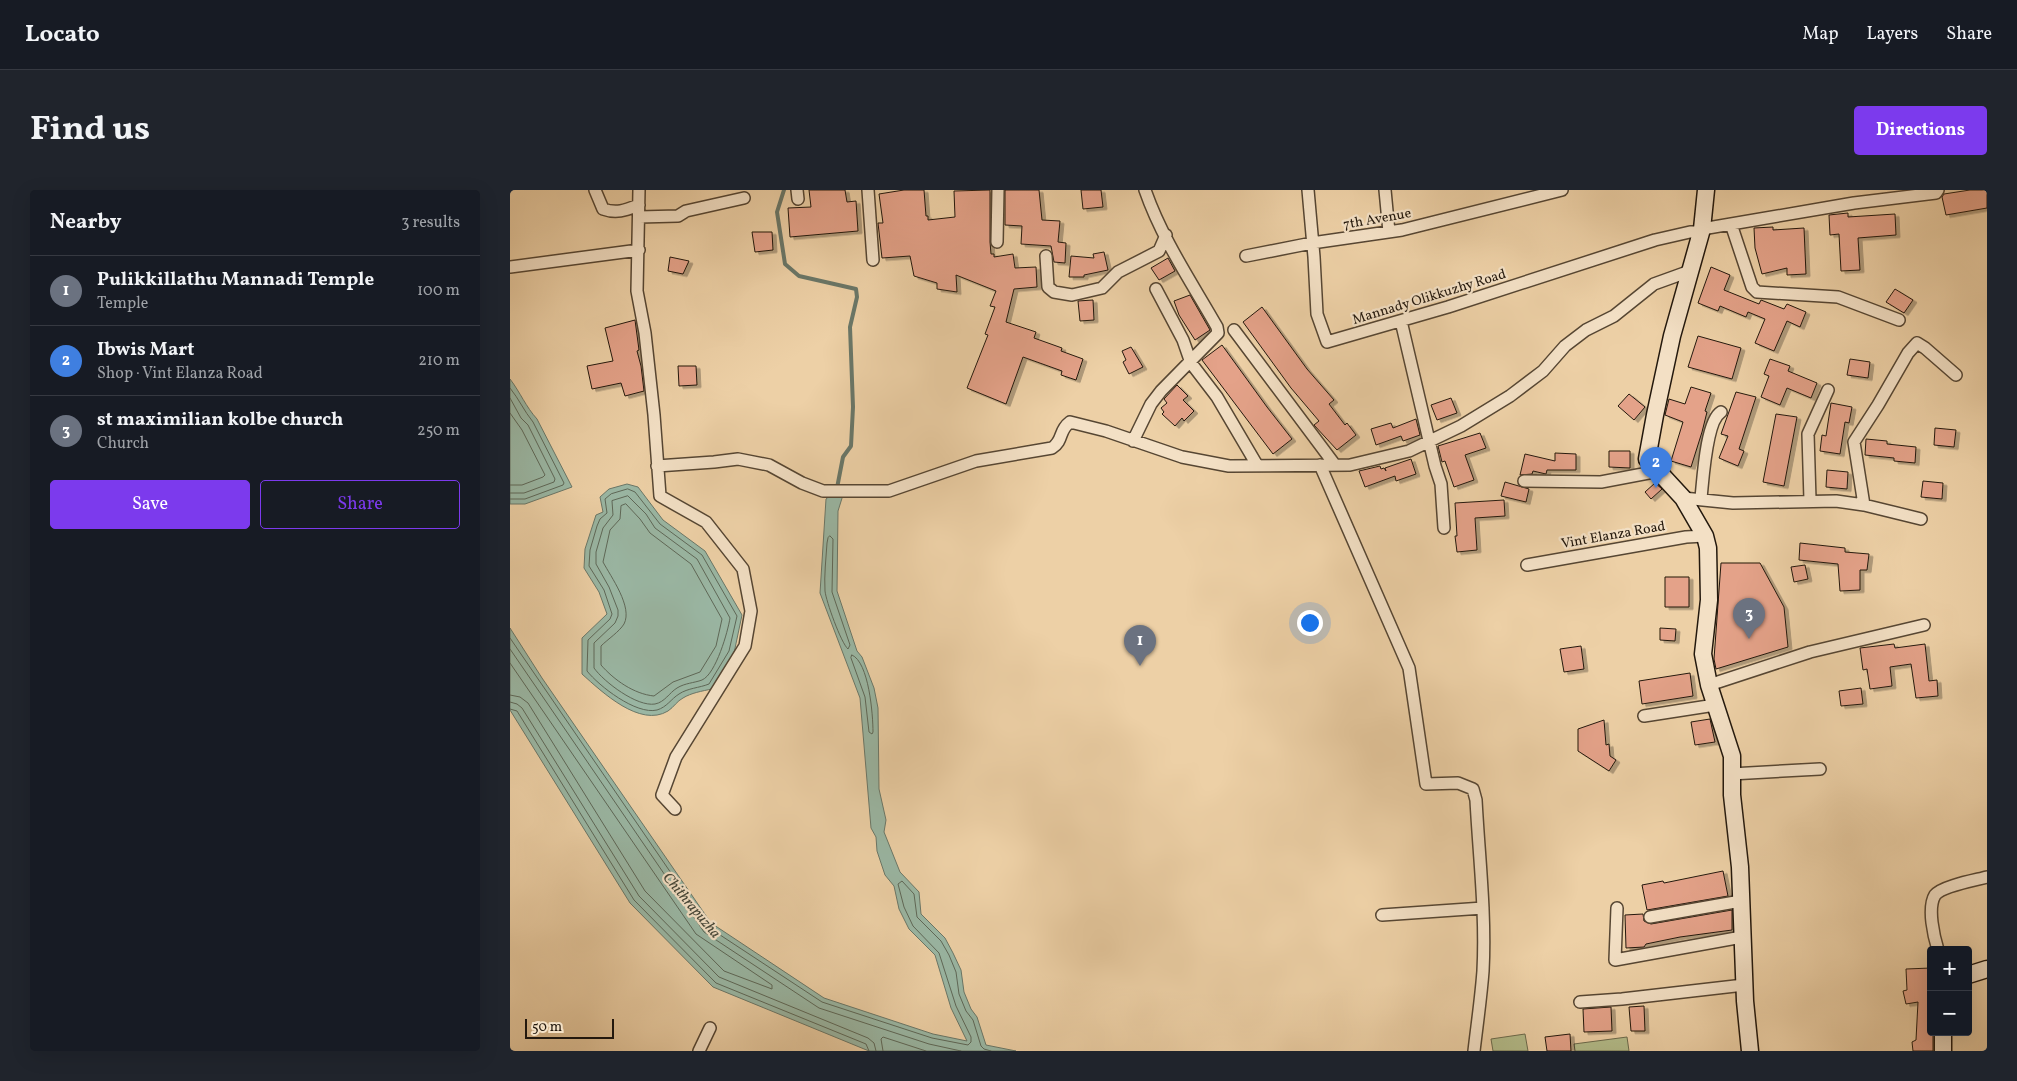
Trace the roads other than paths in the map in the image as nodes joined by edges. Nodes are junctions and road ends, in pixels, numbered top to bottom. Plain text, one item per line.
1 (594, 190) edge
2 (639, 190) edge
3 (868, 190) edge
4 (998, 190) edge
5 (1145, 190) edge
6 (1308, 190) edge
7 (1385, 190) edge
8 (1562, 190) edge
9 (1706, 190) edge
10 (1938, 190) edge
11 (744, 198) dead end
12 (639, 204) junction
13 (639, 217) junction
14 (1731, 224) junction
15 (1701, 230) junction
16 (1389, 232) junction
17 (1166, 235) junction
18 (997, 242) dead end
19 (1312, 243) junction
20 (639, 250) junction
21 (1046, 256) dead end
22 (1246, 256) dead end
23 (874, 260) dead end
24 (510, 267) edge
25 (1690, 271) junction
26 (1156, 289) dead end
27 (1899, 320) dead end
28 (1401, 321) junction
29 (1234, 330) dead end
30 (1191, 362) junction
31 (1956, 375) dead end
32 (1828, 390) dead end
33 (1722, 412) dead end
34 (1430, 439) junction
35 (1133, 441) junction
36 (1257, 465) junction
37 (1320, 465) junction
38 (1334, 465) junction
39 (657, 466) junction
40 (1659, 471) junction
41 (1524, 481) dead end
42 (1683, 498) junction
43 (1701, 498) junction
44 (1810, 500) junction
45 (1864, 505) junction
46 (1921, 519) dead end
47 (1444, 528) dead end
48 (1705, 536) junction
49 (1526, 565) dead end
50 (1924, 625) dead end
51 (1709, 685) junction
52 (1715, 705) junction
53 (1644, 716) dead end
54 (1820, 769) dead end
55 (1731, 774) junction
56 (675, 809) dead end
57 (1987, 877) edge
58 (1741, 901) junction
59 (1483, 908) junction
60 (1617, 908) dead end
61 (1382, 915) dead end
62 (1650, 917) dead end
63 (1742, 937) junction
64 (1937, 946) edge
65 (1987, 969) edge
66 (1972, 974) edge
67 (1744, 985) junction
68 (1580, 1002) dead end
69 (710, 1028) dead end
70 (1943, 1036) edge
71 (701, 1051) edge
72 (1474, 1051) edge
73 (1750, 1051) edge
74 (1943, 1051) edge

1 - 12 street
2 - 12 street
3 - 23 street
4 - 18 street
5 - 17 street
6 - 19 street
7 - 16 street
8 - 16 street, 7th Avenue
9 - 15 main road
10 - 14 street, Mannady Olikkuzhy Road
11 - 13 street
12 - 13 street
13 - 20 street
14 - 15 street, Mannady Olikkuzhy Road
14 - 27 street
15 - 25 main road
15 - 28 street, Mannady Olikkuzhy Road
16 - 19 street, 7th Avenue
17 - 21 street
17 - 30 street
19 - 22 street
19 - 28 street, Mannady Olikkuzhy Road
20 - 24 street
20 - 39 street
25 - 34 street
25 - 40 main road
26 - 30 street
28 - 34 street
29 - 38 street
30 - 35 street
30 - 36 street
31 - 45 street
32 - 44 street
33 - 43 street
34 - 38 street
34 - 47 street
35 - 36 street
35 - 39 street
36 - 37 street
37 - 38 street
37 - 59 street
39 - 56 street
40 - 41 street
40 - 42 main road
42 - 43 street
42 - 48 main road
43 - 44 street
44 - 45 street
45 - 46 street
48 - 49 street, Vint Elanza Road
48 - 51 main road
50 - 51 street
51 - 52 main road
52 - 53 street
52 - 55 main road
54 - 55 street
55 - 58 main road
57 - 64 street
58 - 62 street
58 - 63 main road
59 - 61 street
59 - 72 street
60 - 63 street
63 - 67 main road
65 - 66 main road
67 - 68 street
67 - 73 main road
69 - 71 street
70 - 74 main road

